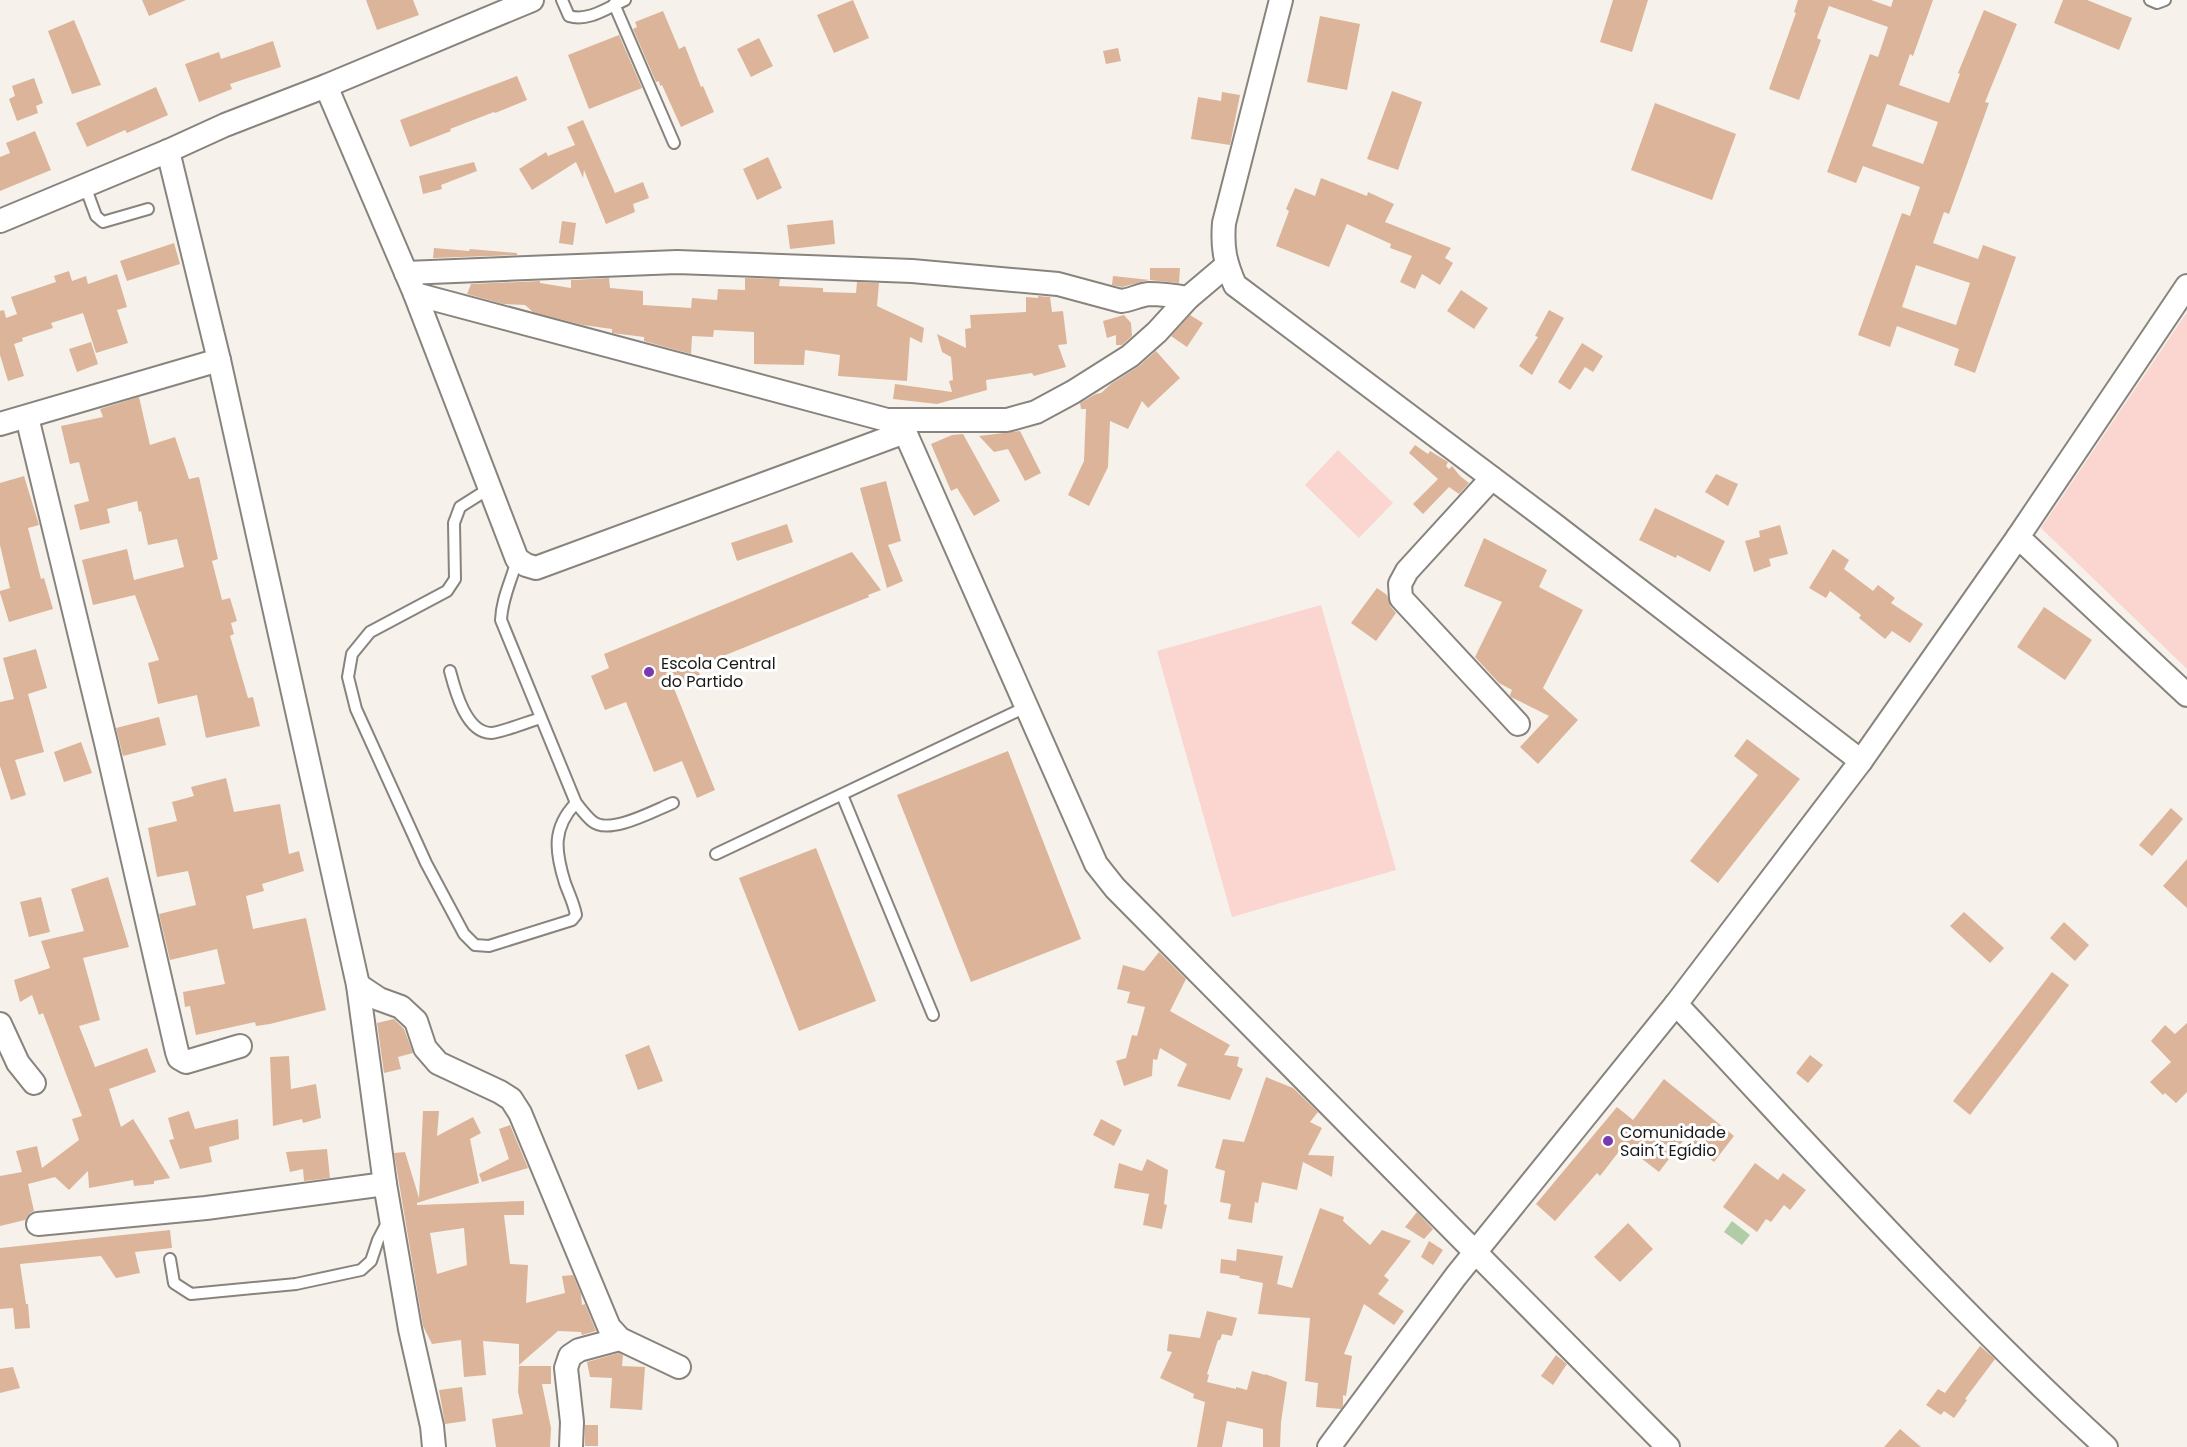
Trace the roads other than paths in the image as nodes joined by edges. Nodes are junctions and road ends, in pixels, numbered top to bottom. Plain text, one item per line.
1 (532, 0) edge
2 (562, 0) edge
3 (1281, 0) edge
4 (2150, 0) edge
5 (2165, 0) edge
6 (620, 2) edge
7 (326, 86) junction
8 (674, 143) dead end
9 (168, 151) junction
10 (85, 186) junction
11 (148, 209) dead end
12 (0, 221) edge
13 (1227, 265) junction
14 (406, 273) junction
15 (2187, 286) edge
16 (415, 294) junction
17 (1188, 297) junction
18 (219, 360) junction
19 (27, 417) junction
20 (0, 424) edge
21 (896, 426) junction
22 (1492, 478) junction
23 (490, 488) junction
24 (2018, 537) junction
25 (517, 559) junction
26 (450, 671) dead end
27 (2187, 695) edge
28 (1026, 707) junction
29 (541, 718) junction
30 (1518, 724) dead end
31 (1861, 761) junction
32 (842, 795) junction
33 (576, 802) junction
34 (673, 803) dead end
35 (716, 854) dead end
36 (358, 985) junction
37 (1676, 1004) junction
38 (933, 1015) dead end
39 (0, 1024) edge
40 (240, 1046) dead end
41 (34, 1083) dead end
42 (385, 1184) junction
43 (390, 1215) junction
44 (38, 1224) dead end
45 (1477, 1252) junction
46 (170, 1259) dead end
47 (620, 1340) junction
48 (679, 1367) dead end
49 (434, 1447) edge
50 (571, 1447) edge
51 (1329, 1447) edge
52 (1668, 1447) edge
53 (2106, 1447) edge

1 - 7 street
2 - 6 lane
3 - 13 street
4 - 5 lane
6 - 8 lane
7 - 9 street
7 - 14 street
9 - 10 street
9 - 18 street
10 - 11 lane
10 - 12 street
13 - 17 street
13 - 22 street
14 - 16 street
14 - 17 street
15 - 24 street
16 - 21 street
16 - 23 street
17 - 21 street
18 - 19 street
18 - 36 street
19 - 20 street
19 - 40 street
21 - 25 street
21 - 28 street
22 - 30 street
22 - 31 street
23 - 25 street
23 - 33 lane
24 - 27 street
24 - 31 street
25 - 29 lane
26 - 29 lane
28 - 32 lane
28 - 45 street
29 - 33 lane
31 - 37 street
32 - 35 lane
32 - 38 lane
33 - 34 lane
36 - 42 street
36 - 47 street
37 - 45 street
37 - 53 street
39 - 41 street
42 - 43 street
42 - 44 street
43 - 46 lane
43 - 49 street
45 - 51 street
45 - 52 street
47 - 48 street
47 - 50 street

